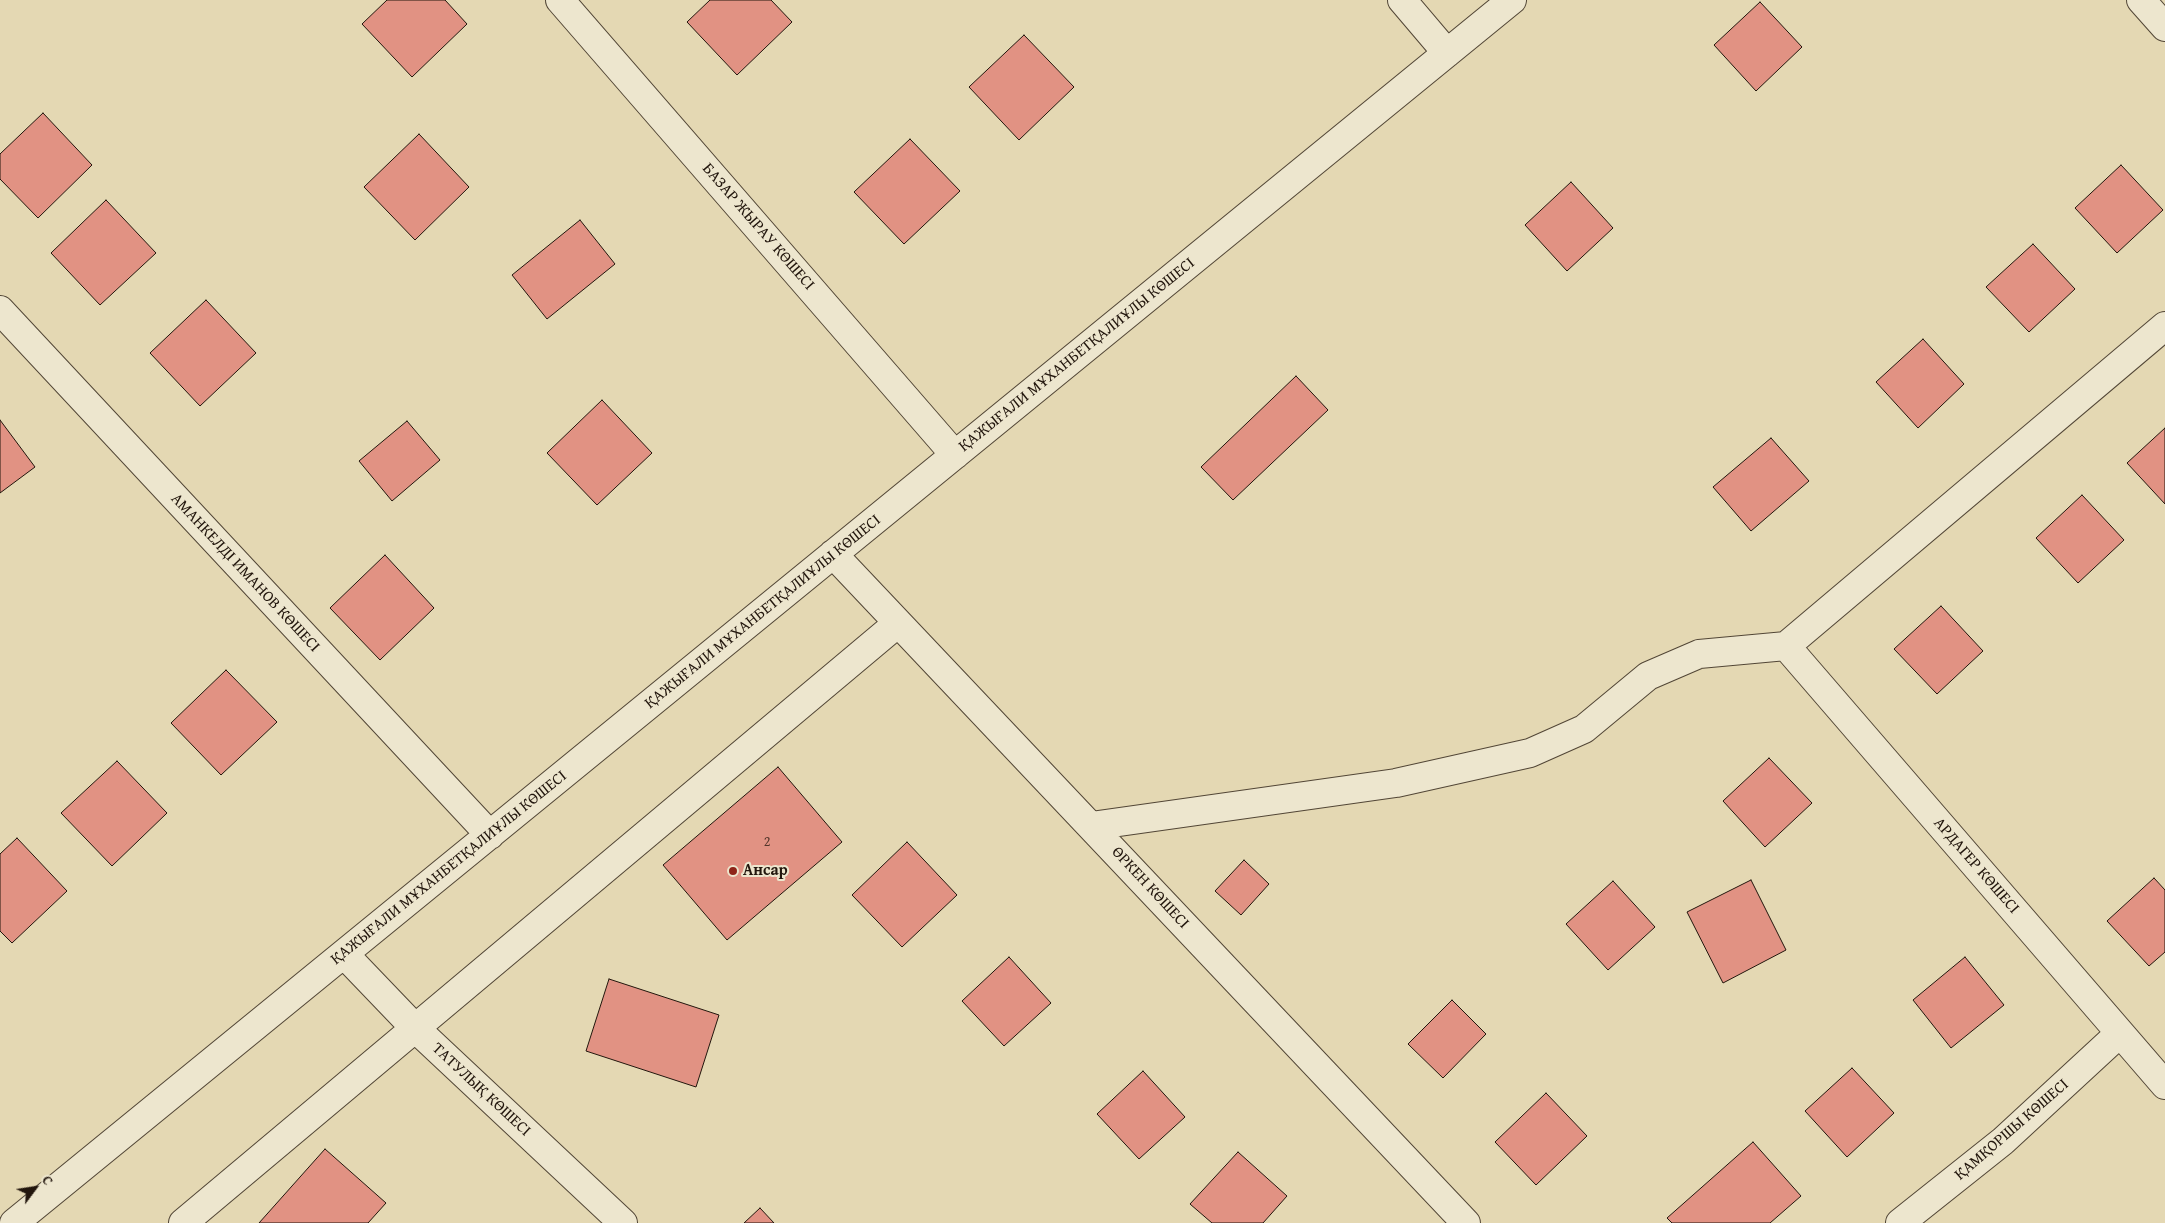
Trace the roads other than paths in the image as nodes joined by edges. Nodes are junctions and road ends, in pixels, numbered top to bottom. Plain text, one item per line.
1 (560, 0) edge
2 (1402, 0) edge
3 (1512, 0) edge
4 (2141, 0) edge
5 (2165, 27) edge
6 (1447, 52) junction
7 (0, 310) edge
8 (2165, 326) edge
9 (955, 455) junction
10 (833, 554) junction
11 (898, 623) junction
12 (1786, 646) junction
13 (1091, 826) junction
14 (490, 835) junction
15 (344, 954) junction
16 (414, 1028) junction
17 (2120, 1033) junction
18 (2165, 1085) edge
19 (14, 1223) edge
20 (183, 1223) edge
21 (623, 1223) edge
22 (1466, 1223) edge
23 (1900, 1223) edge

1 - 9 street, БАЗАР ЖЫРАУ КӨШЕСІ
2 - 6 street
3 - 6 street, ҚАЖЫҒАЛИ МҰХАНБЕТҚАЛИҰЛЫ КӨШЕСІ
4 - 5 street
6 - 9 street, ҚАЖЫҒАЛИ МҰХАНБЕТҚАЛИҰЛЫ КӨШЕСІ
7 - 14 street, АМАНКЕЛДІ ИМАНОВ КӨШЕСІ
8 - 12 street
9 - 10 street, ҚАЖЫҒАЛИ МҰХАНБЕТҚАЛИҰЛЫ КӨШЕСІ
10 - 11 street, ӨРКЕН КӨШЕСІ
10 - 14 street, ҚАЖЫҒАЛИ МҰХАНБЕТҚАЛИҰЛЫ КӨШЕСІ
11 - 13 street, ӨРКЕН КӨШЕСІ
11 - 16 street
12 - 13 street
12 - 17 street, АРДАГЕР КӨШЕСІ
13 - 22 street, ӨРКЕН КӨШЕСІ
14 - 15 street, ҚАЖЫҒАЛИ МҰХАНБЕТҚАЛИҰЛЫ КӨШЕСІ
15 - 16 street, ТАТУЛЫҚ КӨШЕСІ
15 - 19 street, ҚАЖЫҒАЛИ МҰХАНБЕТҚАЛИҰЛЫ КӨШЕСІ
16 - 20 street
16 - 21 street, ТАТУЛЫҚ КӨШЕСІ
17 - 18 street, АРДАГЕР КӨШЕСІ
17 - 23 street, ҚАМҚОРШЫ КӨШЕСІ

